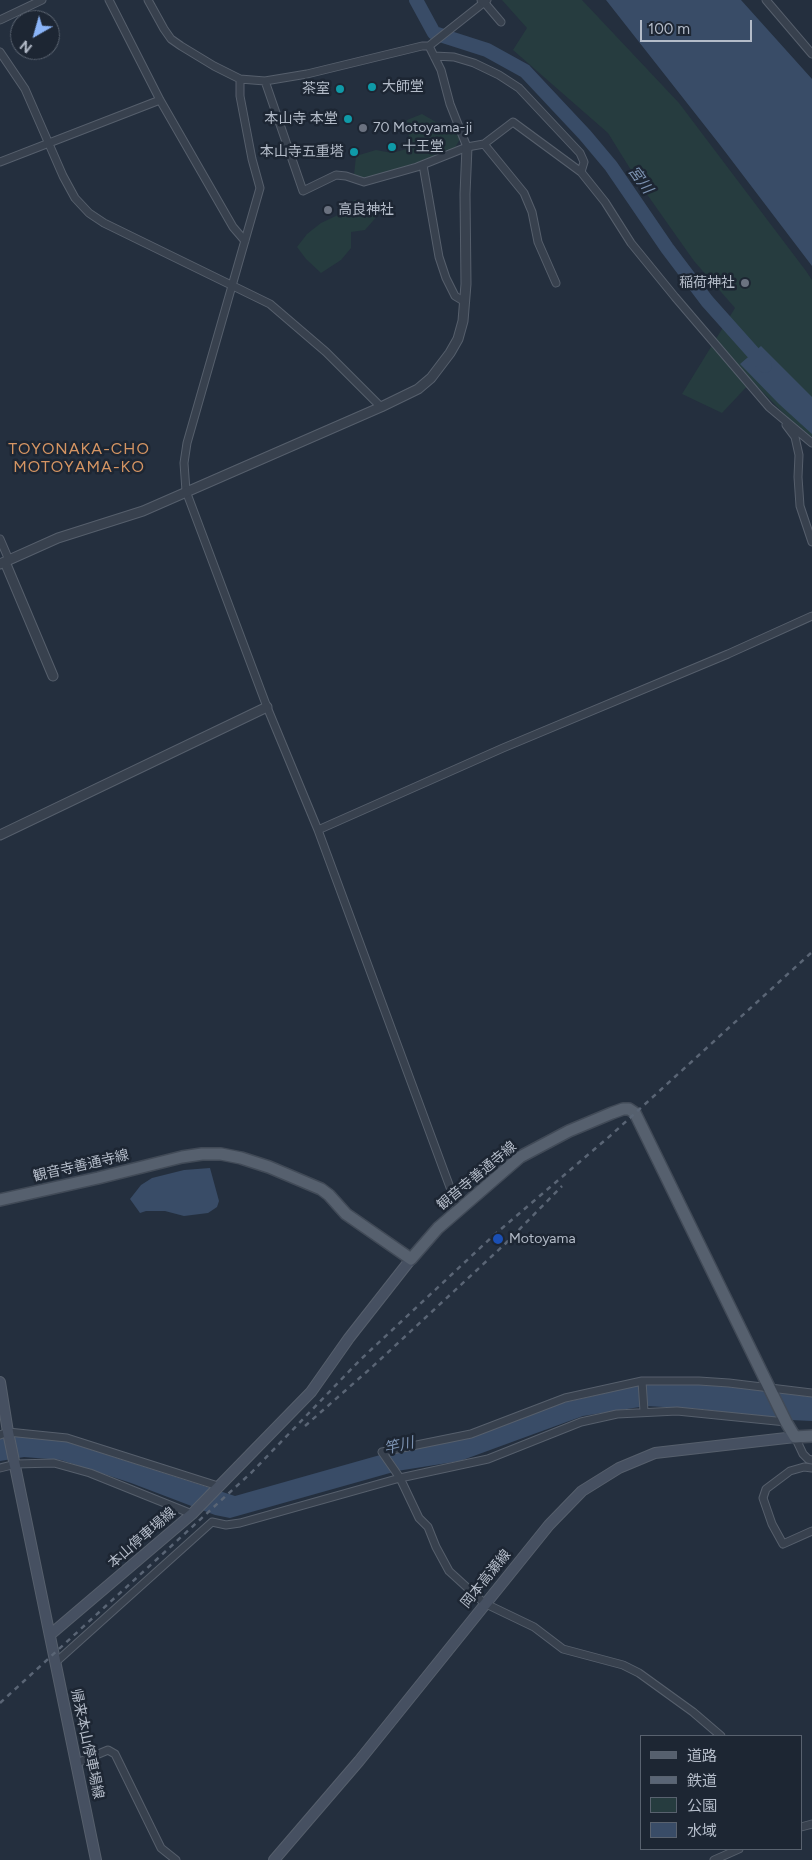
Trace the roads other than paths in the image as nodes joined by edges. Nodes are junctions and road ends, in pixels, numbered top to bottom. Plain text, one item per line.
1 (42, 0) edge
2 (109, 0) edge
3 (148, 0) edge
4 (766, 0) edge
5 (778, 0) edge
6 (484, 1) edge
7 (774, 10) junction
8 (0, 20) edge
9 (501, 22) dead end
10 (430, 44) junction
11 (0, 52) edge
12 (812, 54) edge
13 (434, 56) junction
14 (240, 79) junction
15 (265, 81) junction
16 (160, 100) junction
17 (49, 142) junction
18 (484, 144) junction
19 (467, 147) junction
20 (0, 162) edge
21 (422, 165) junction
22 (581, 172) junction
23 (245, 241) junction
24 (556, 283) dead end
25 (232, 284) junction
26 (465, 302) junction
27 (381, 407) junction
28 (780, 416) junction
29 (812, 443) edge
30 (186, 492) junction
31 (0, 538) edge
32 (812, 542) edge
33 (5, 562) edge
34 (812, 616) edge
35 (53, 676) dead end
36 (267, 707) junction
37 (318, 830) junction
38 (0, 835) edge
39 (0, 1200) edge
40 (458, 1209) junction
41 (411, 1259) junction
42 (0, 1382) edge
43 (642, 1382) junction
44 (771, 1389) junction
45 (812, 1393) edge
46 (644, 1410) junction
47 (785, 1422) junction
48 (6, 1435) edge
49 (812, 1436) edge
50 (794, 1437) junction
51 (812, 1460) edge
52 (15, 1462) junction
53 (0, 1468) edge
54 (812, 1468) edge
55 (398, 1476) junction
56 (218, 1486) junction
57 (192, 1514) junction
58 (812, 1531) edge
59 (484, 1603) junction
60 (51, 1634) junction
61 (56, 1662) junction
62 (719, 1735) edge
63 (77, 1763) junction
64 (737, 1850) edge
65 (96, 1860) edge
66 (176, 1860) edge
67 (274, 1860) edge
68 (714, 1860) edge

1 - 8 street
2 - 16 street
3 - 14 street
4 - 7 street
5 - 7 street
6 - 9 street
6 - 10 street
7 - 12 street
10 - 13 street
10 - 15 street
11 - 17 street
13 - 19 street
13 - 22 street
14 - 15 street
14 - 23 street
15 - 21 street
16 - 17 street
16 - 23 street
17 - 20 street
17 - 25 street
18 - 19 street
18 - 22 street
18 - 24 street
19 - 21 street
19 - 26 street
21 - 26 street
22 - 28 street
23 - 25 street
25 - 27 street
25 - 30 street
26 - 27 street
27 - 30 street
28 - 29 street
28 - 32 street
30 - 33 street
30 - 36 street
31 - 33 street
33 - 35 street
34 - 37 street
36 - 37 street
36 - 38 street
37 - 40 street
39 - 41 main road, 観音寺善通寺線
40 - 41 main road, 観音寺善通寺線
40 - 44 main road, 観音寺善通寺線
41 - 56 main road, 本山停車場線
42 - 48 main road
43 - 44 street
43 - 46 street
43 - 55 street
44 - 45 street
44 - 47 main road, 観音寺善通寺線
46 - 47 street
46 - 55 street
47 - 50 main road, 観音寺善通寺線
48 - 52 main road
48 - 56 street
49 - 50 main road
50 - 51 street
50 - 59 main road, 岡本高瀬線
52 - 53 street
52 - 57 street
52 - 60 main road
54 - 58 street
55 - 59 street
55 - 61 street
56 - 57 main road, 本山停車場線
57 - 60 main road, 本山停車場線
59 - 62 street
59 - 67 main road, 岡本高瀬線
60 - 61 main road, 帰来本山停車場線
61 - 63 main road, 帰来本山停車場線
63 - 65 main road, 帰来本山停車場線
63 - 66 street
64 - 68 street

